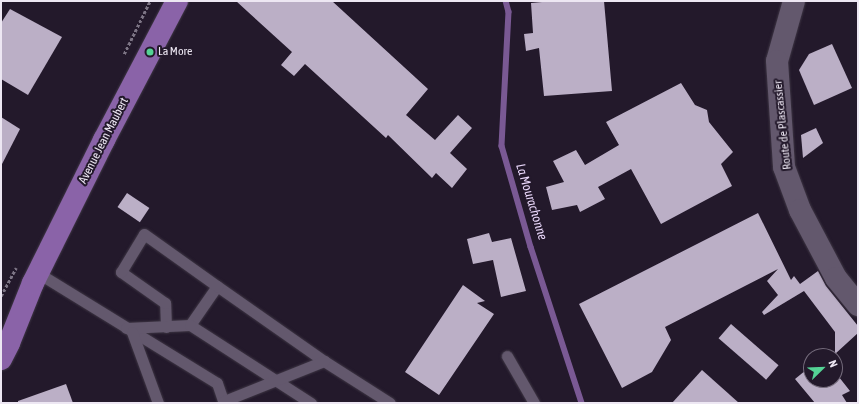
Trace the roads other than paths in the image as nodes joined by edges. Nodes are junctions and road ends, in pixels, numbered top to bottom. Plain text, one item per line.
1 (177, 1) edge
2 (794, 1) edge
3 (35, 278) junction
4 (217, 286) junction
5 (858, 305) edge
6 (190, 325) junction
7 (166, 327) junction
8 (1, 329) edge
9 (129, 330) junction
10 (507, 356) dead end
11 (1, 359) edge
12 (324, 361) junction
13 (275, 380) junction
14 (224, 402) edge
15 (158, 403) edge
16 (311, 403) edge
17 (390, 403) edge
18 (534, 403) edge

1 - 3 main road, Avenue Jean Maubert
2 - 5 street, Route de Plascassier
3 - 8 main road, Avenue Jean Maubert
3 - 9 lane
3 - 11 main road, Avenue Jean Maubert
4 - 6 lane
4 - 7 lane
4 - 12 lane
6 - 7 lane
6 - 13 lane
7 - 9 lane
9 - 14 lane
9 - 15 lane
10 - 18 lane
12 - 13 lane
12 - 17 lane
13 - 14 lane
13 - 16 lane

